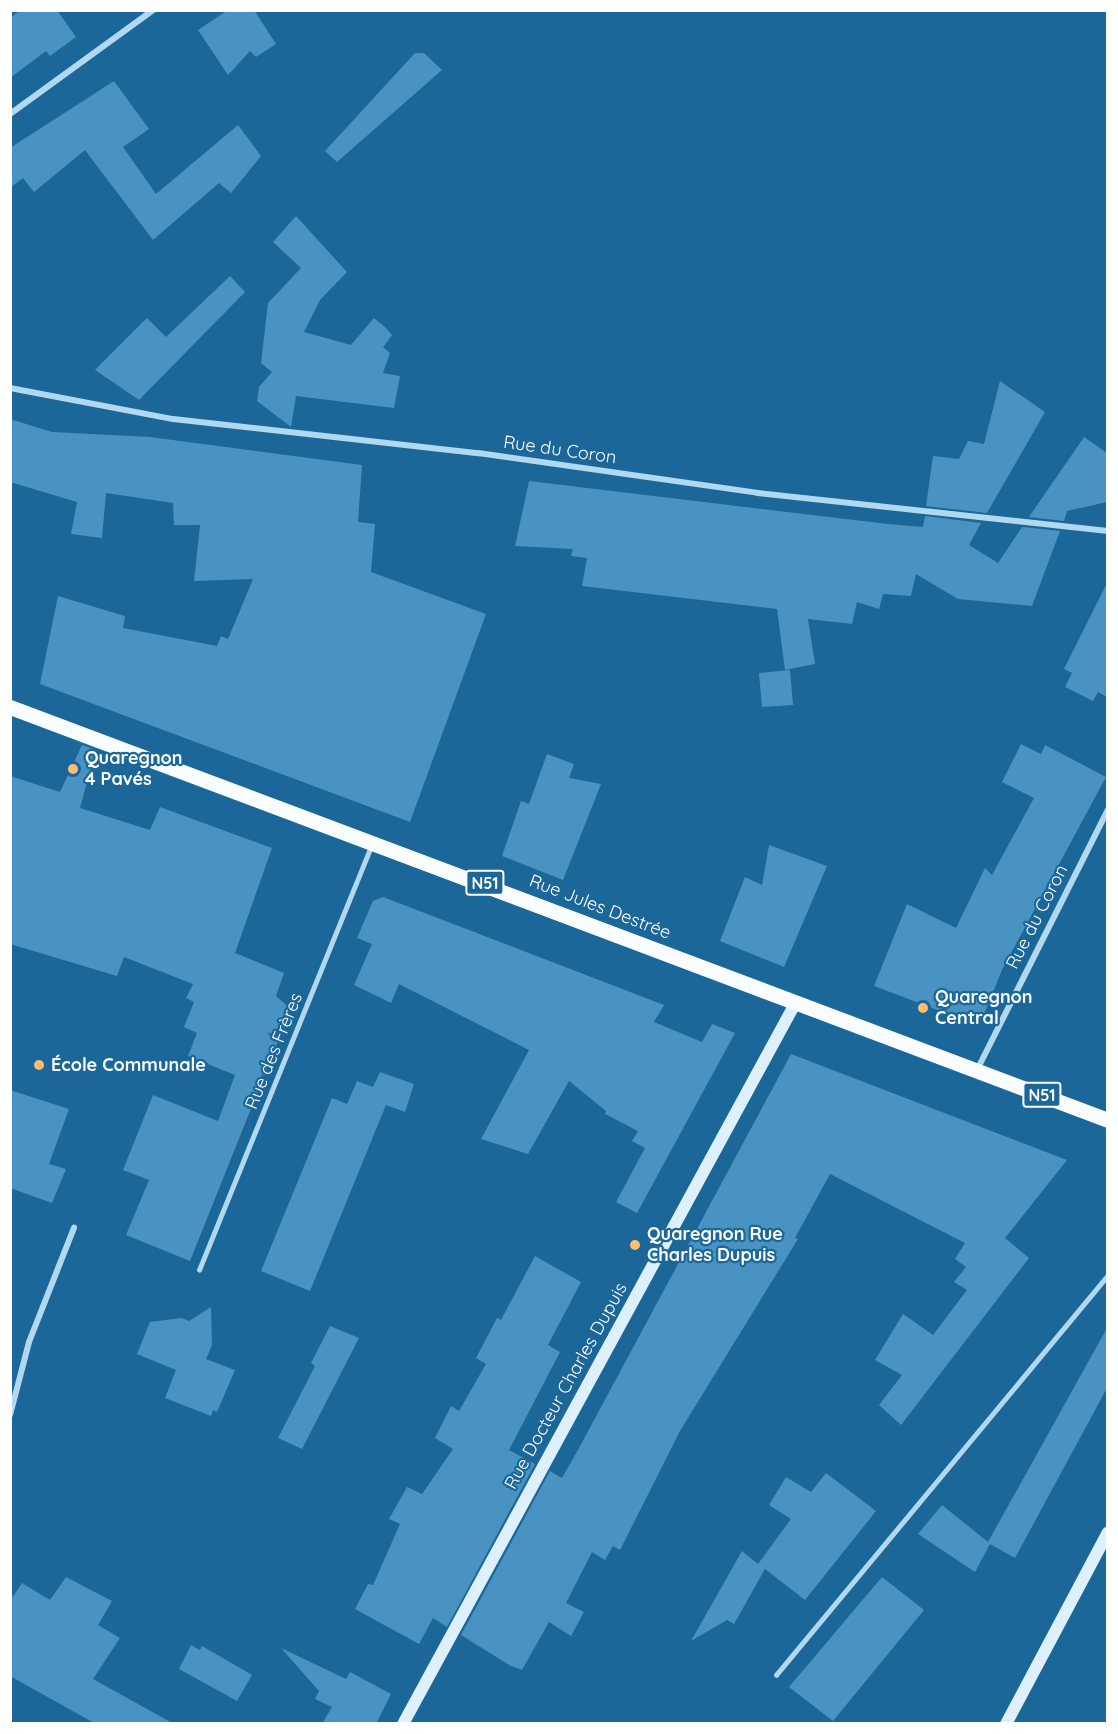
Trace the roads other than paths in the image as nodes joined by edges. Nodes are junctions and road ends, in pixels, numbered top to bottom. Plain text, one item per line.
1 (153, 10) edge
2 (10, 114) edge
3 (10, 388) edge
4 (1107, 531) edge
5 (10, 707) edge
6 (1107, 809) edge
7 (374, 841) junction
8 (796, 1002) junction
9 (976, 1070) junction
10 (1107, 1120) edge
11 (74, 1228) dead end
12 (199, 1270) dead end
13 (1107, 1275) edge
14 (10, 1415) edge
15 (1107, 1532) edge
16 (776, 1675) dead end
17 (403, 1724) edge
18 (1006, 1724) edge

1 - 2 street
3 - 4 street, Rue du Coron
5 - 7 main road, Rue Jules Destrée / N51
6 - 9 street, Rue du Coron
7 - 8 main road, Rue Jules Destrée / N51
7 - 12 lane, Rue des Frères
8 - 9 main road, Rue Jules Destrée / N51
8 - 17 street, Rue Docteur Charles Dupuis
9 - 10 main road, Rue Jules Destrée / N51
11 - 14 street
13 - 16 lane
15 - 18 street

